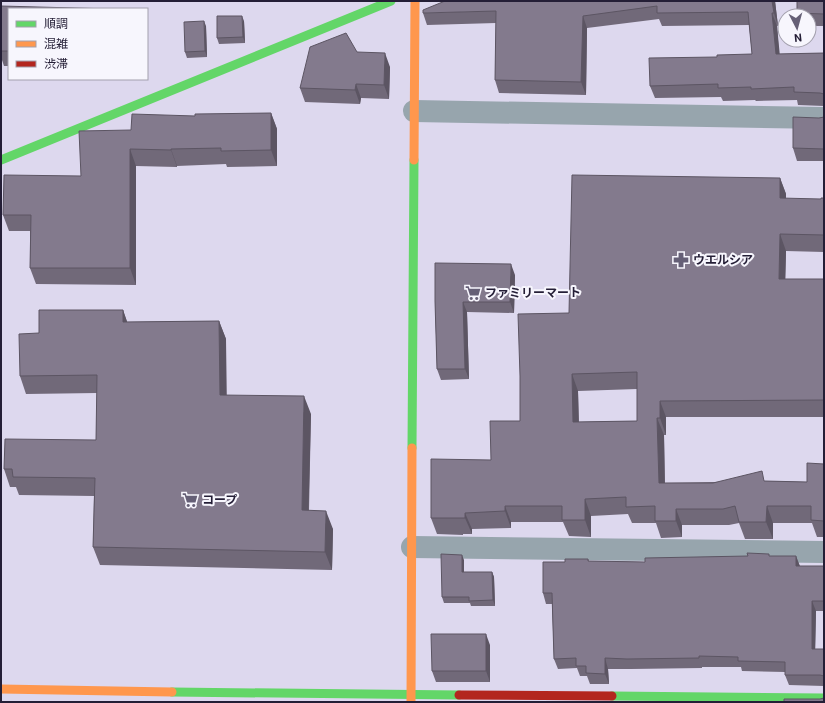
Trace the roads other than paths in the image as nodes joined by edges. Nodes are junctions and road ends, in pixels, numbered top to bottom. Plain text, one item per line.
1 (391, 1) edge
2 (415, 1) edge
3 (414, 110) junction
4 (824, 118) edge
5 (1, 160) edge
6 (412, 547) junction
7 (824, 552) edge
8 (1, 689) edge
9 (824, 698) edge
10 (411, 699) edge

1 - 5 street
2 - 3 street
3 - 4 street
3 - 6 street
6 - 7 street
6 - 10 street
8 - 10 street
9 - 10 street

